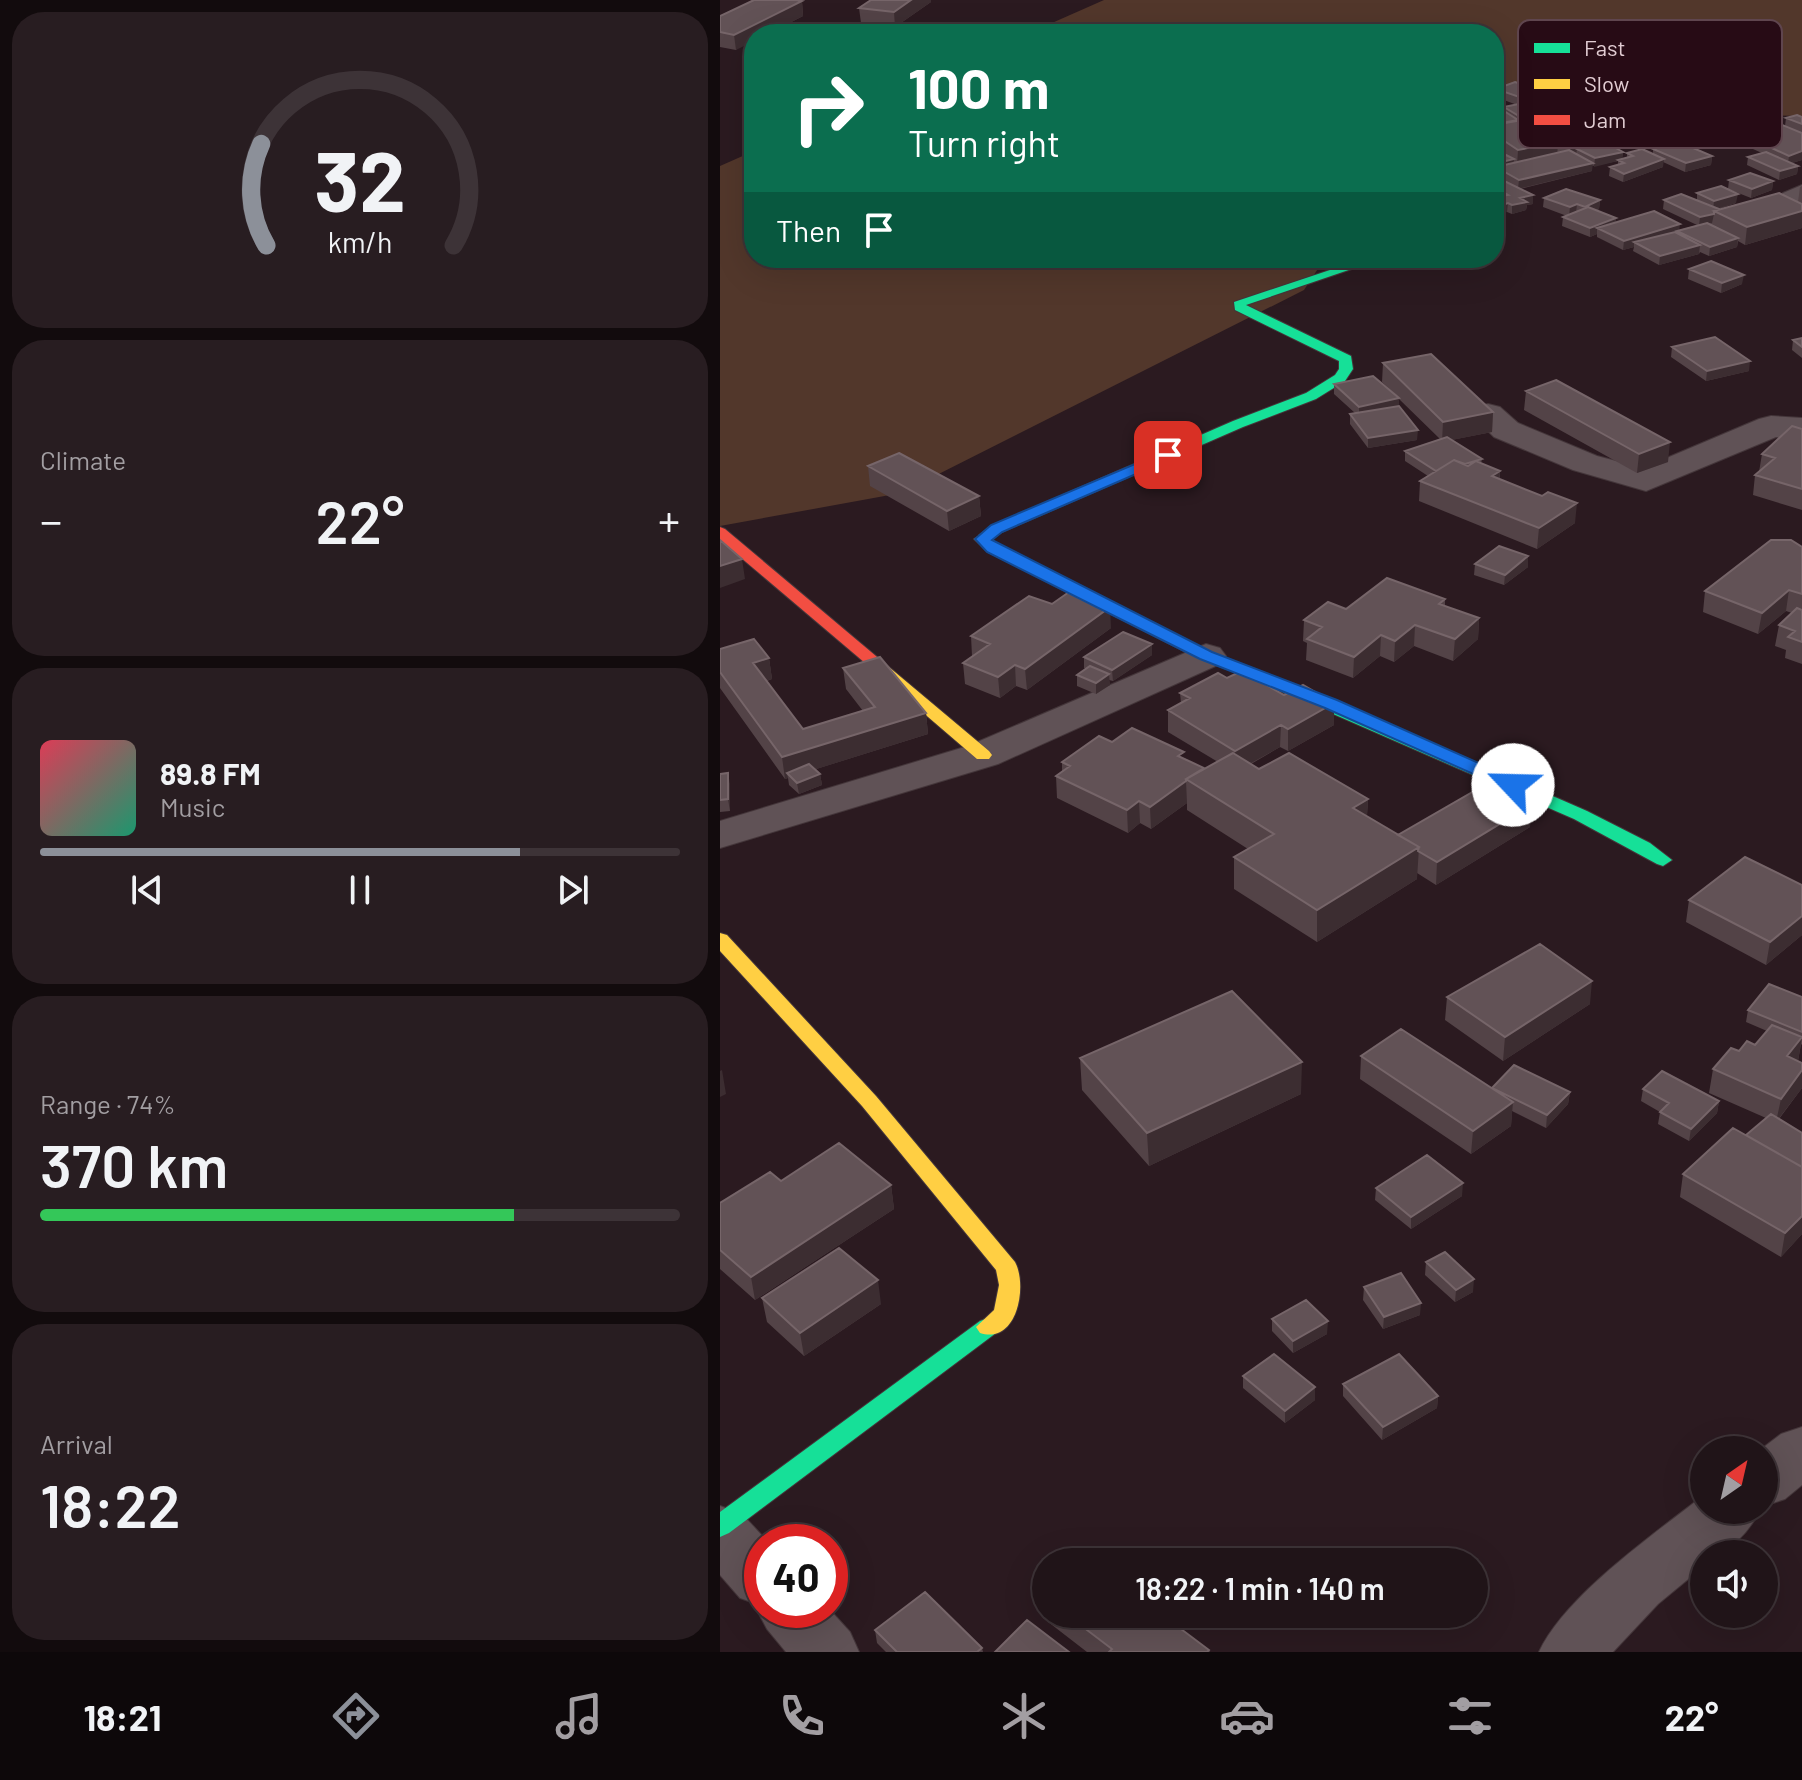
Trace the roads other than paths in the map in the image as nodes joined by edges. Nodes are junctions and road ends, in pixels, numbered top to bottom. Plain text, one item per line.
1 (1802, 193) edge
2 (1802, 218) edge
3 (1347, 268) edge
4 (1488, 414) edge
5 (1802, 428) edge
6 (720, 532) edge
7 (1206, 656) junction
8 (983, 755) junction
9 (720, 835) edge
10 (1663, 860) dead end
11 (720, 939) edge
12 (1802, 1451) edge
13 (1778, 1470) edge
14 (1712, 1524) edge
15 (720, 1529) edge
16 (744, 1558) edge
17 (805, 1628) edge
18 (827, 1652) edge
19 (1571, 1652) edge

1 - 2 street
3 - 7 street
4 - 5 street
6 - 8 street
7 - 8 street
7 - 10 street
8 - 9 street
11 - 15 street
12 - 13 street
14 - 19 street
15 - 16 street
17 - 18 street

